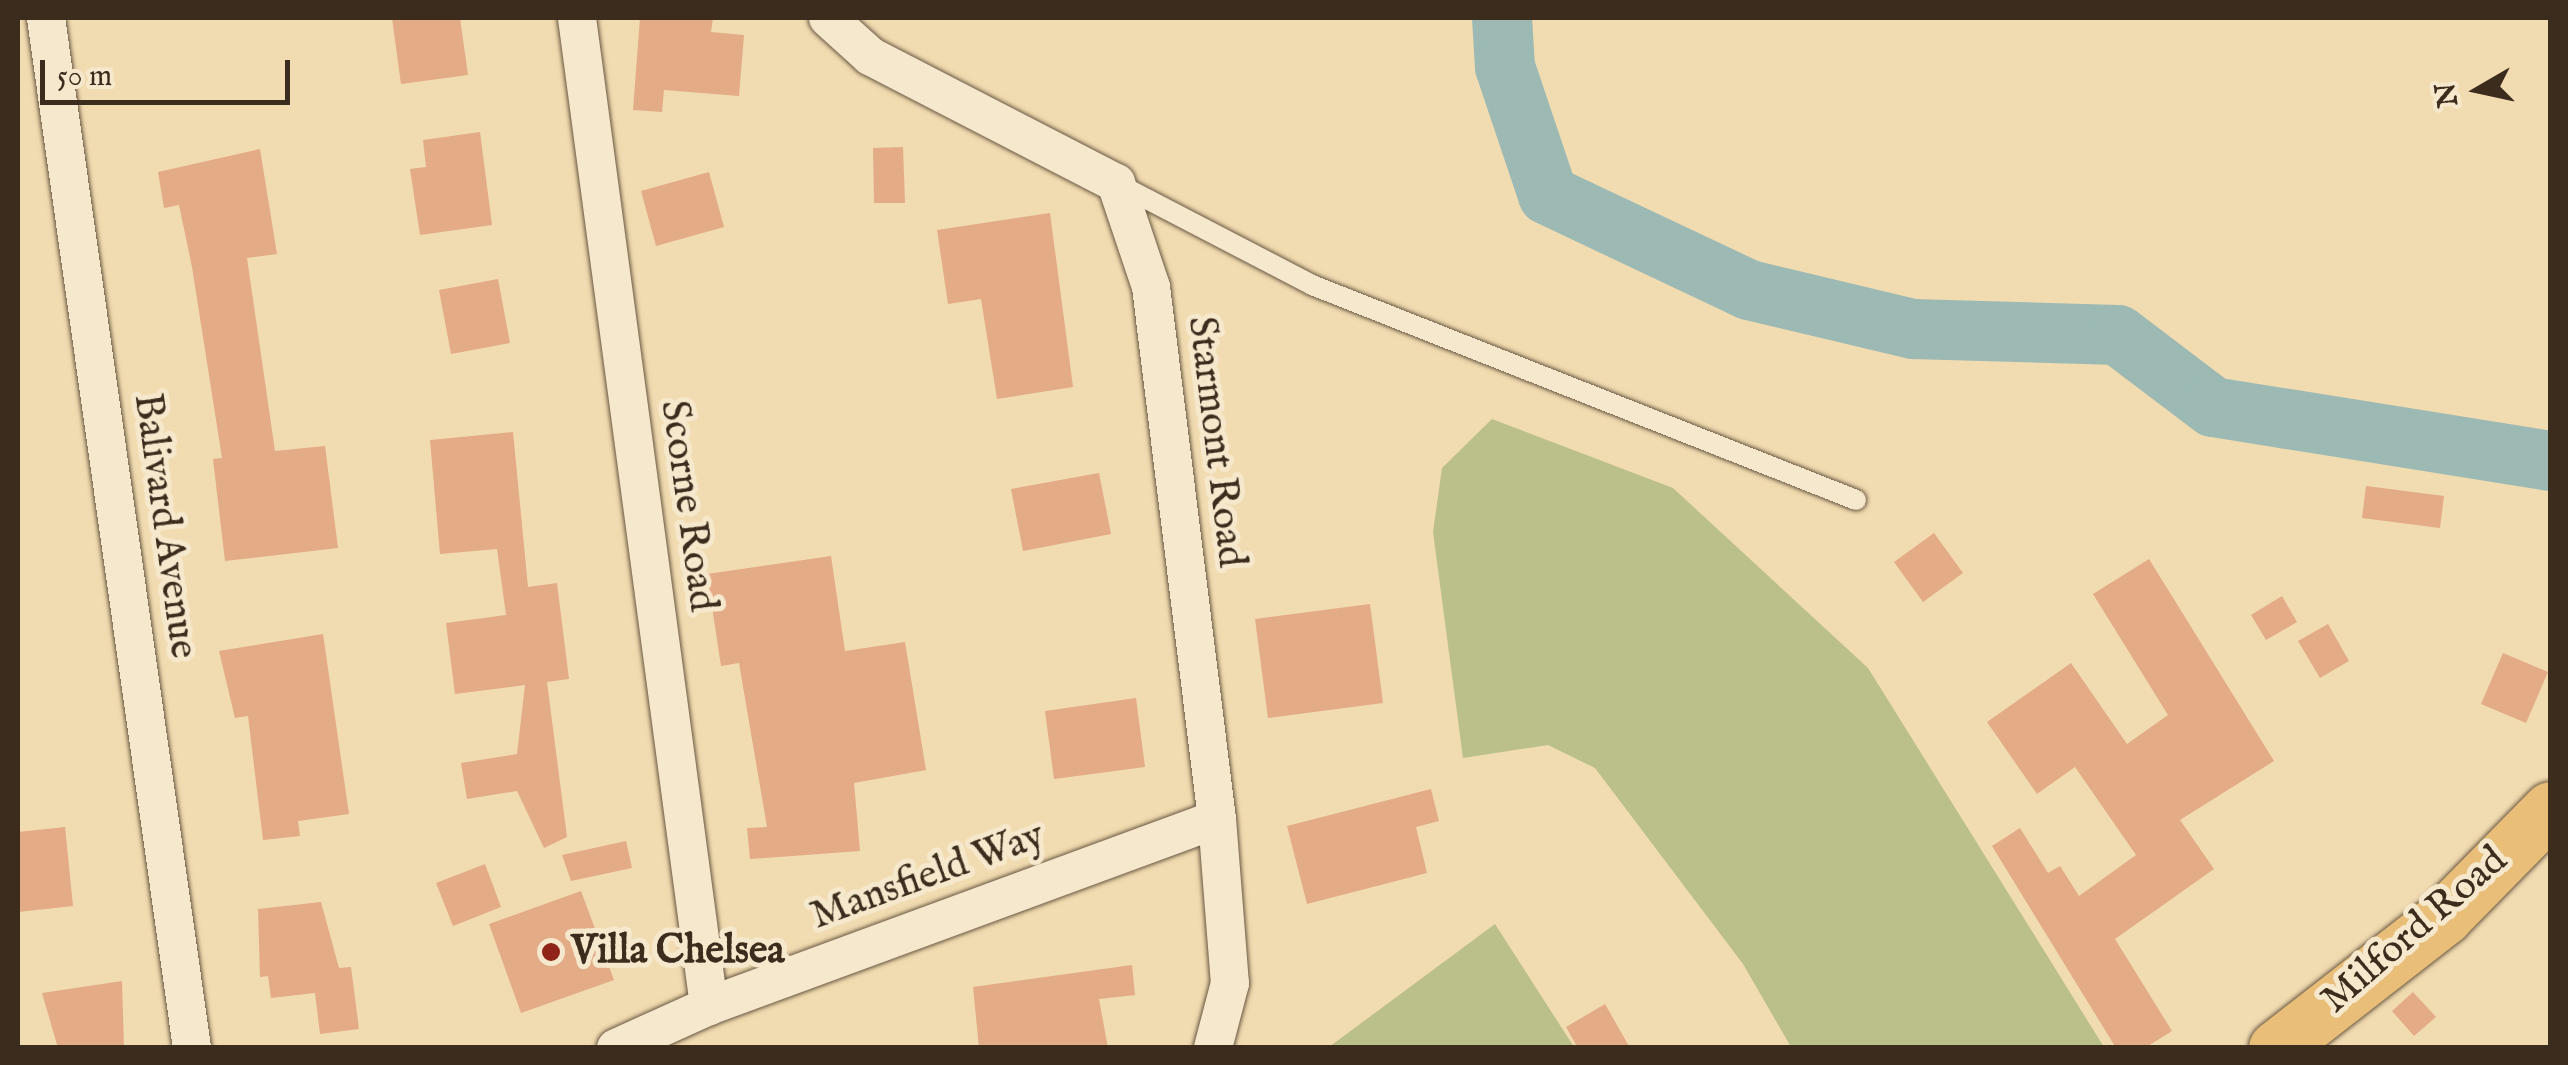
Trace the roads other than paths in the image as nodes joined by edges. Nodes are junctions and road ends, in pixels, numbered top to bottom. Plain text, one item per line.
1 (46, 18) edge
2 (577, 18) edge
3 (828, 18) edge
4 (1116, 183) junction
5 (1856, 500) dead end
6 (2550, 809) edge
7 (1216, 819) junction
8 (709, 1006) junction
9 (192, 1048) edge
10 (616, 1048) edge
11 (1213, 1048) edge
12 (2276, 1048) edge

1 - 9 street, Balivard Avenue
2 - 8 street, Scorne Road
3 - 4 street
4 - 5 lane
4 - 7 street, Starmont Road
6 - 12 main road, Milford Road
7 - 8 street, Mansfield Way
7 - 11 street, Starmont Road
8 - 10 street, Mansfield Way

